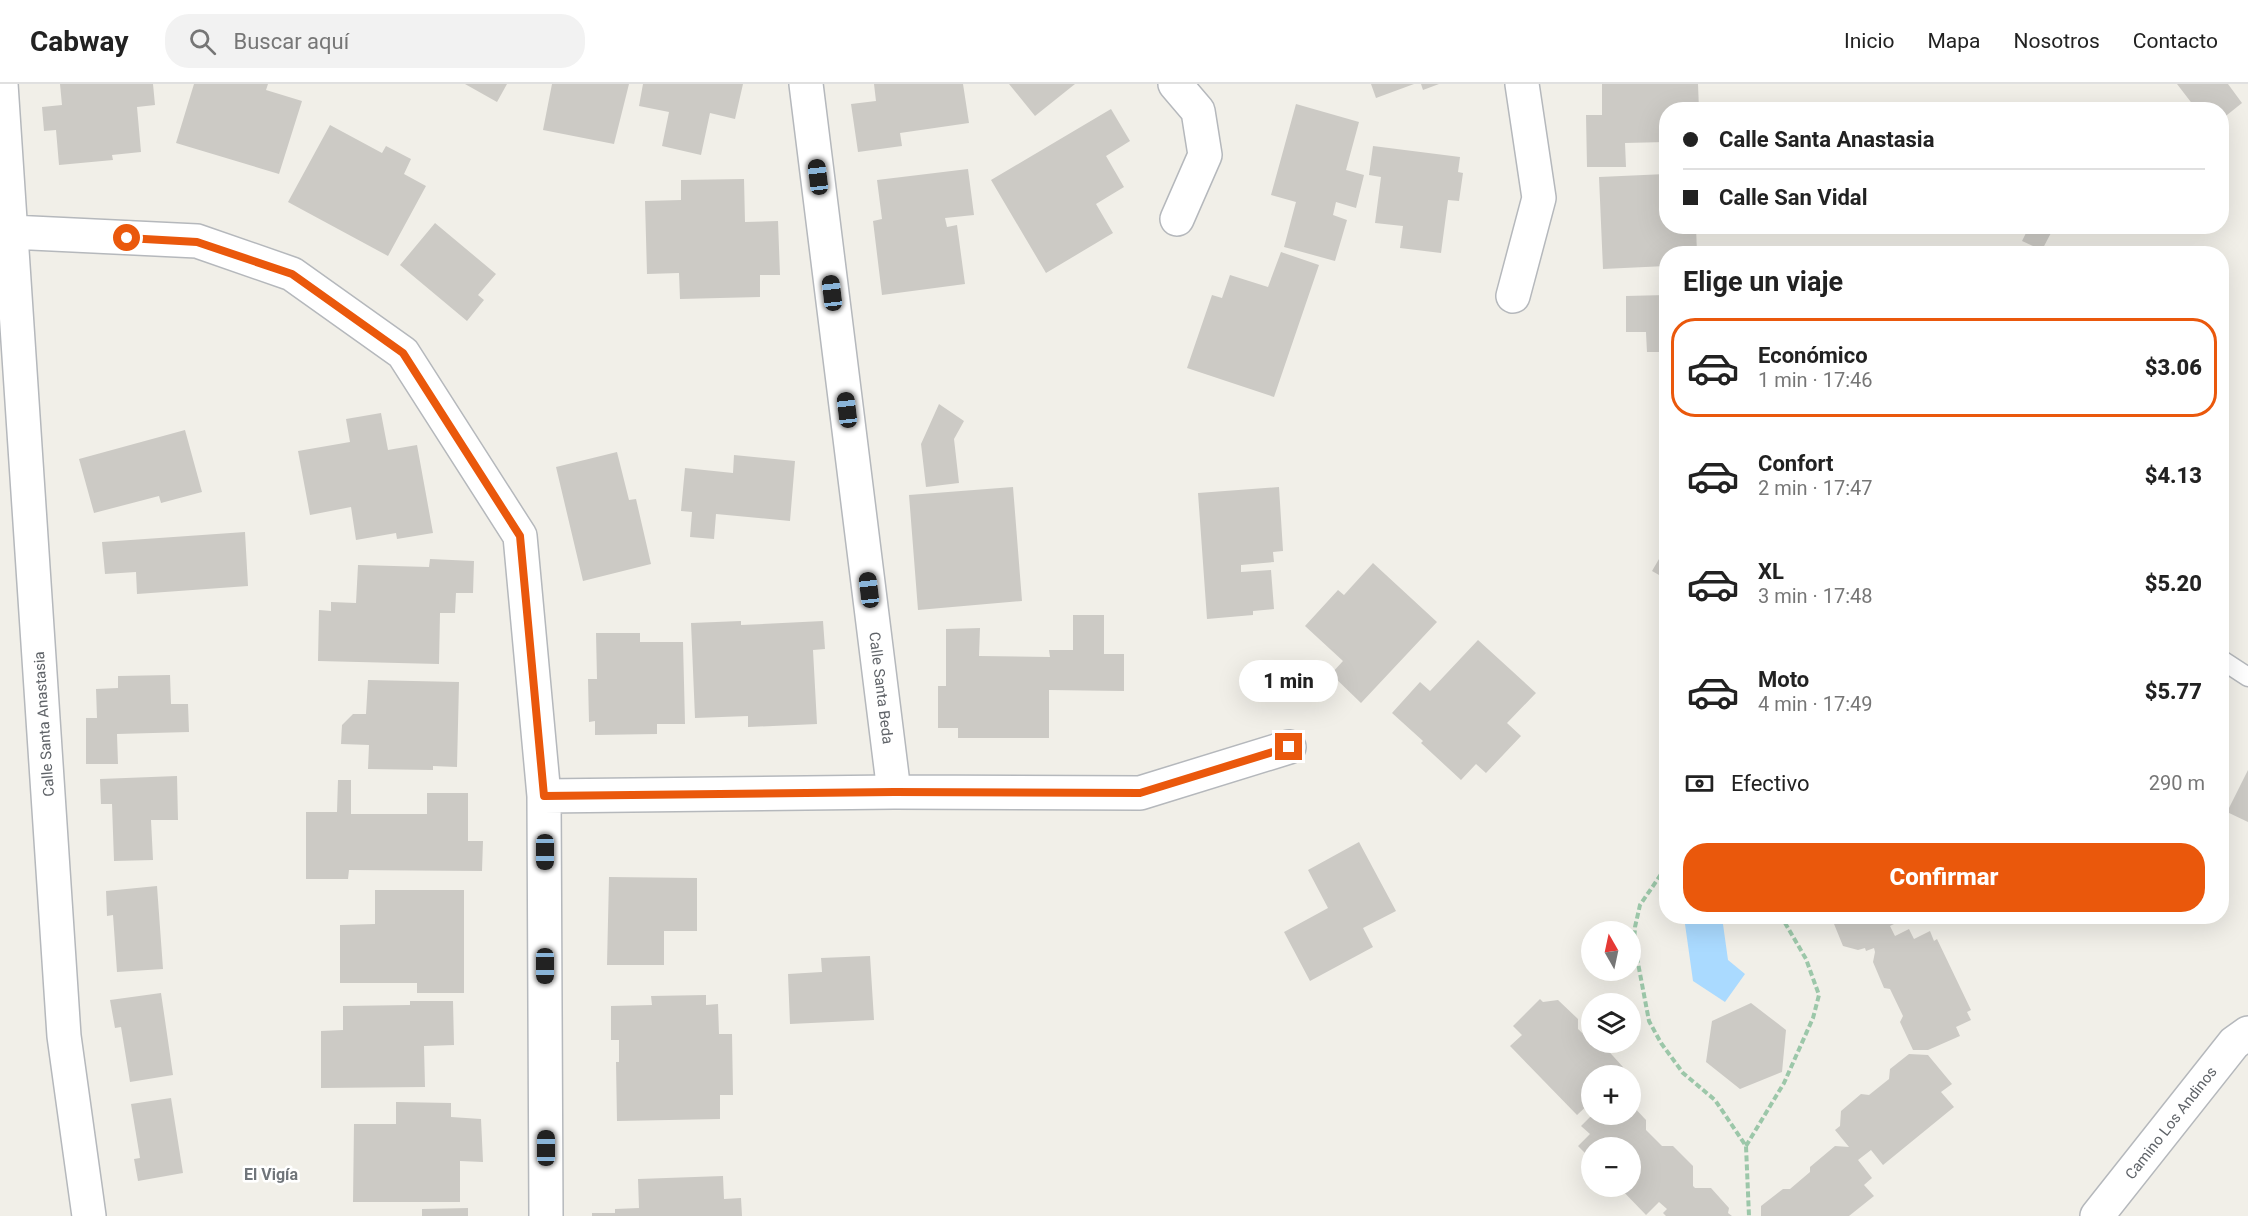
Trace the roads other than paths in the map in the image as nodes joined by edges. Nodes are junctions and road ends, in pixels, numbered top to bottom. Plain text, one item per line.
1 (1, 84) edge
2 (806, 84) edge
3 (1176, 84) edge
4 (1522, 84) edge
5 (1177, 219) dead end
6 (11, 232) junction
7 (1513, 296) dead end
8 (2229, 664) edge
9 (2248, 676) edge
10 (1289, 747) dead end
11 (894, 792) junction
12 (544, 796) junction
13 (2248, 1033) edge
14 (89, 1216) edge
15 (546, 1216) edge
16 (2097, 1216) edge

1 - 6 street, Calle Santa Anastasia
2 - 11 street, Calle Santa Beda
3 - 5 street
4 - 7 street
6 - 12 street
6 - 14 street, Calle Santa Anastasia
8 - 9 lane
10 - 11 street
11 - 12 street
12 - 15 street
13 - 16 street, Camino Los Andinos

